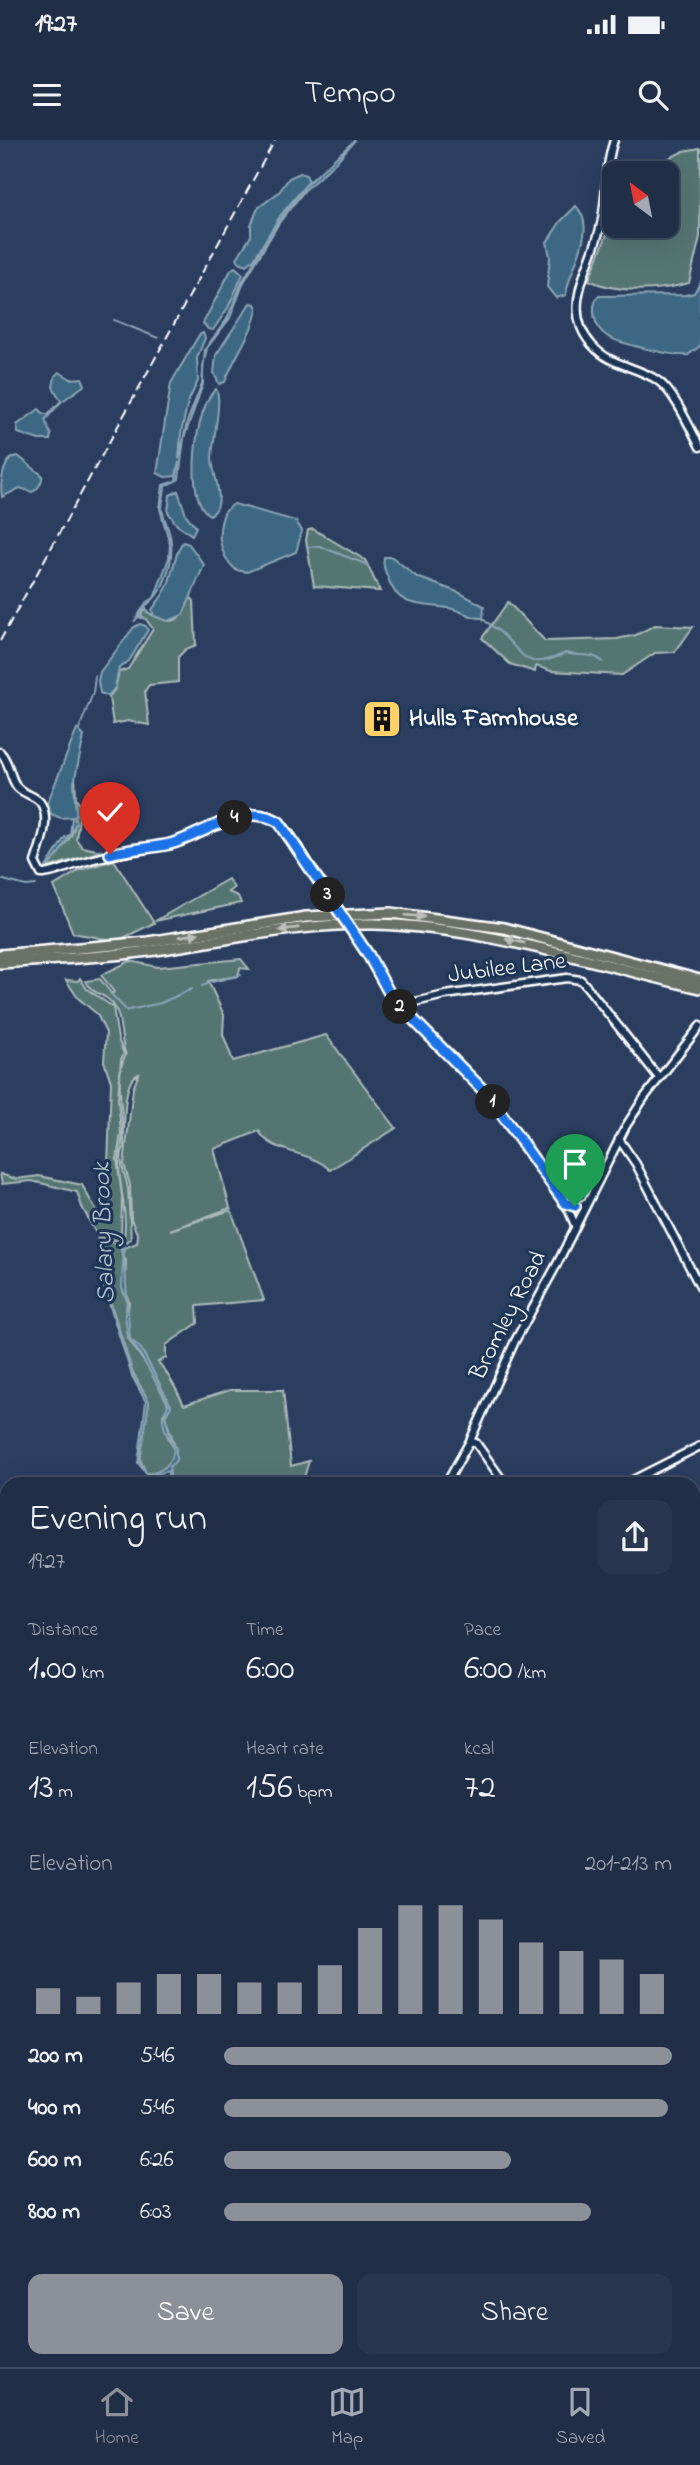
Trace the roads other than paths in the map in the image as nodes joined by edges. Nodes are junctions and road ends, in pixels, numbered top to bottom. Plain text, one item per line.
1 (614, 140) edge
2 (700, 447) edge
3 (0, 752) edge
4 (0, 956) edge
5 (0, 963) edge
6 (700, 980) edge
7 (700, 988) edge
8 (398, 1006) junction
9 (700, 1026) edge
10 (659, 1078) junction
11 (619, 1139) junction
12 (565, 1203) junction
13 (585, 1204) junction
14 (575, 1225) junction
15 (700, 1287) edge
16 (470, 1441) junction
17 (700, 1446) edge
18 (450, 1477) edge
19 (500, 1477) edge
20 (639, 1477) edge

1 - 2 street
3 - 8 street, bridge
4 -> 6 highway
7 -> 5 highway
8 - 10 street, Jubilee Lane
8 - 12 street
9 - 10 street, Bromley Road
10 - 11 street, Bromley Road
11 - 13 street, Bromley Road
11 - 15 street
12 - 13 street
12 - 14 street
13 - 14 street, Bromley Road
14 - 16 street, Bromley Road
16 - 18 street, Bromley Road
16 - 19 street
17 - 20 street

